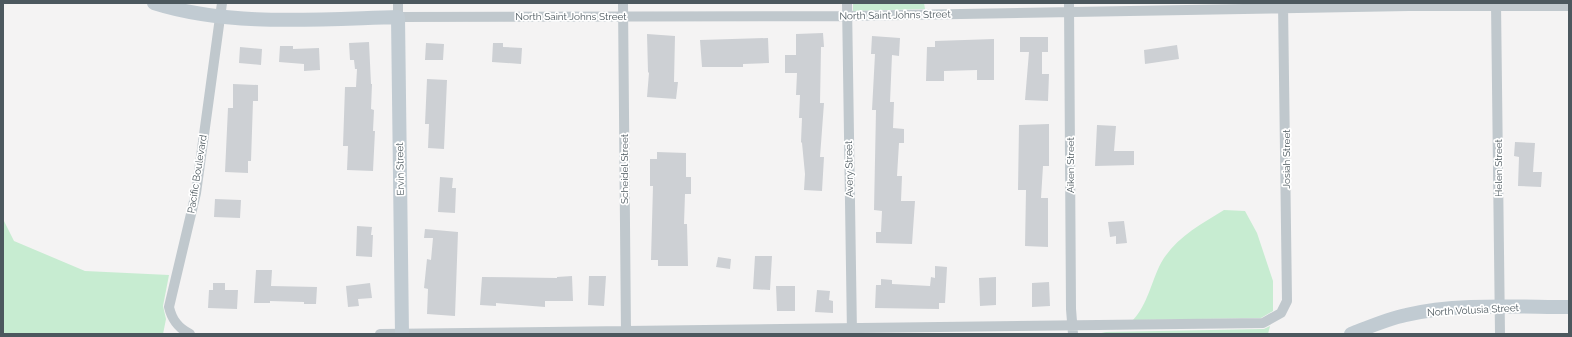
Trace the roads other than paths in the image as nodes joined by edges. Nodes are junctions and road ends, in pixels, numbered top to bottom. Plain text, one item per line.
1 (154, 3) edge
2 (398, 3) edge
3 (623, 3) edge
4 (847, 3) edge
5 (1496, 5) edge
6 (1284, 6) edge
7 (1569, 6) edge
8 (1069, 8) edge
9 (221, 10) edge
10 (623, 16) junction
11 (847, 16) junction
12 (398, 17) junction
13 (1569, 307) edge
14 (1499, 308) junction
15 (1072, 330) edge
16 (852, 331) edge
17 (626, 333) edge
18 (190, 334) edge
19 (380, 334) edge
20 (402, 334) edge
21 (1351, 334) edge
22 (1500, 334) edge

1 - 9 street, North Saint Johns Street
2 - 12 street, Ervin Street
3 - 10 street, Scheidel Street
4 - 11 street, Avery Street
5 - 6 street, North Saint Johns Street
5 - 7 street, North Saint Johns Street
5 - 14 street, Helen Street
6 - 8 street, North Saint Johns Street
6 - 15 street, Josiah Street
8 - 11 street, North Saint Johns Street
8 - 15 street, Aiken Street
9 - 12 street, North Saint Johns Street
9 - 18 street, Pacific Boulevard
10 - 11 street, North Saint Johns Street
10 - 12 street, North Saint Johns Street
10 - 17 street, Scheidel Street
11 - 16 street, Avery Street
12 - 20 street, Ervin Street
13 - 14 street, North Volusia Street
14 - 21 street, North Volusia Street
14 - 22 street, Helen Street
15 - 16 street
16 - 17 street
17 - 20 street
19 - 20 street

